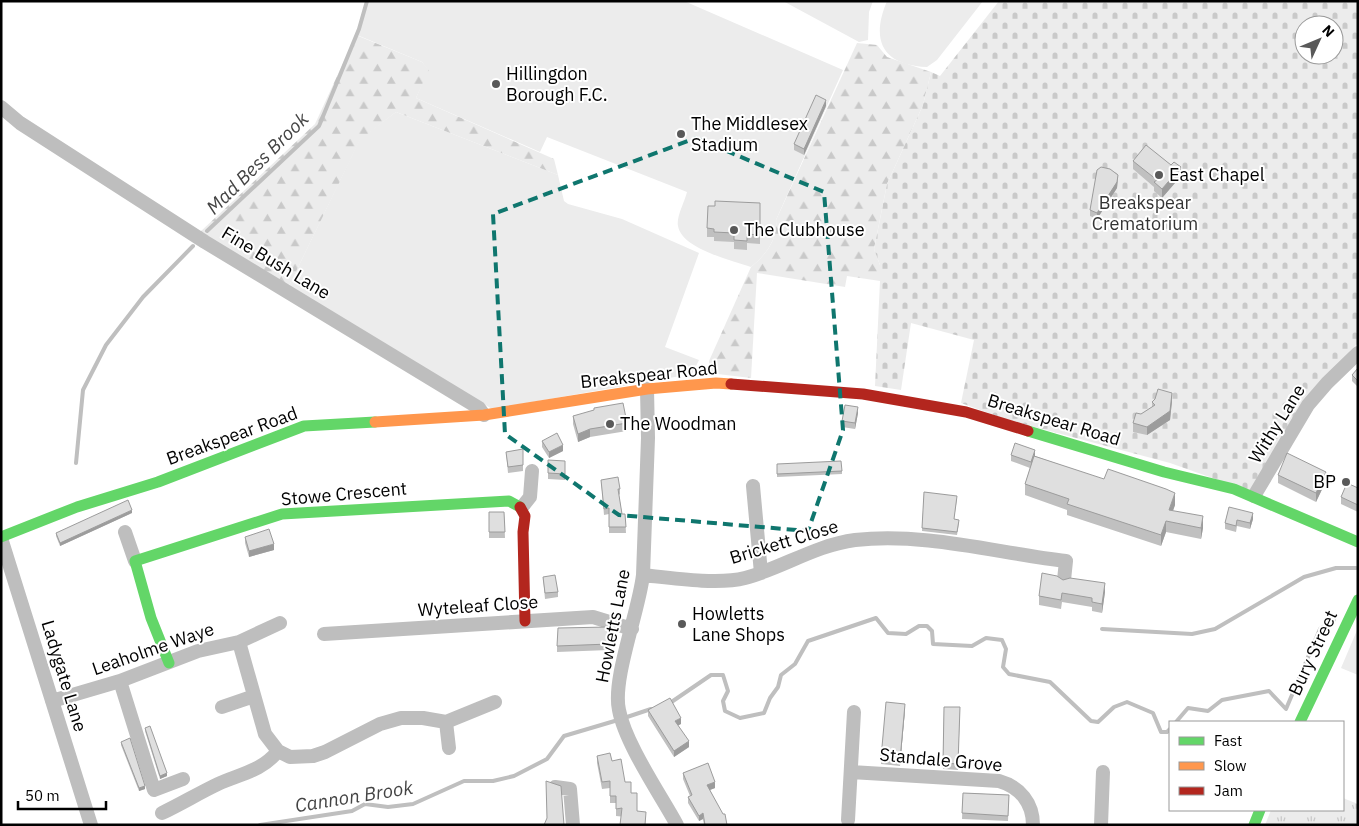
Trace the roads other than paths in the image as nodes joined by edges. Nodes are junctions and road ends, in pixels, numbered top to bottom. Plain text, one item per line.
1 (1, 106) edge
2 (1358, 353) edge
3 (647, 389) junction
4 (484, 415) junction
5 (532, 471) dead end
6 (752, 486) dead end
7 (1254, 496) junction
8 (522, 507) junction
9 (125, 532) dead end
10 (1, 538) edge
11 (1358, 542) edge
12 (135, 561) junction
13 (761, 573) junction
14 (643, 575) junction
15 (1064, 580) edge
16 (1358, 600) edge
17 (525, 622) junction
18 (280, 623) dead end
19 (632, 629) junction
20 (324, 634) dead end
21 (239, 642) junction
22 (169, 662) junction
23 (120, 681) junction
24 (254, 696) junction
25 (52, 701) junction
26 (495, 702) dead end
27 (222, 707) dead end
28 (854, 712) dead end
29 (1300, 721) edge
30 (446, 722) junction
31 (449, 748) dead end
32 (278, 752) junction
33 (851, 772) junction
34 (1102, 772) dead end
35 (183, 780) dead end
36 (555, 787) edge
37 (1260, 811) edge
38 (162, 813) dead end
39 (848, 820) dead end
40 (91, 825) edge
41 (573, 825) edge
42 (677, 825) edge
43 (1033, 825) edge
44 (1101, 825) edge
45 (1254, 825) edge

1 - 4 street, Fine Bush Lane
2 - 7 street, Withy Lane
3 - 4 street, Breakspear Road
3 - 7 street, Breakspear Road
3 - 14 street, Howletts Lane
4 - 10 street, Breakspear Road
5 - 8 street
6 - 13 street
7 - 11 street, Breakspear Road
8 - 12 street, Stowe Crescent
8 - 17 street
9 - 12 street
10 - 25 street, Ladygate Lane
12 - 22 street
13 - 14 street, Brickett Close
13 - 15 street, Brickett Close
14 - 19 street, Howletts Lane
16 - 29 street, Bury Street
17 - 19 street, Wyteleaf Close
17 - 20 street, Wyteleaf Close
18 - 21 street, Leaholme Waye
19 - 42 street, Howletts Lane
21 - 22 street, Leaholme Waye
21 - 24 street, Leaholme Waye
22 - 23 street, Leaholme Waye
23 - 25 street, Leaholme Waye
23 - 35 street
24 - 27 street
24 - 32 street, Leaholme Waye
25 - 40 street, Ladygate Lane
26 - 30 street
28 - 33 street
30 - 31 street
30 - 32 street
32 - 38 street
33 - 39 street
33 - 43 street, Standale Grove
34 - 44 street
36 - 41 street
37 - 45 street

